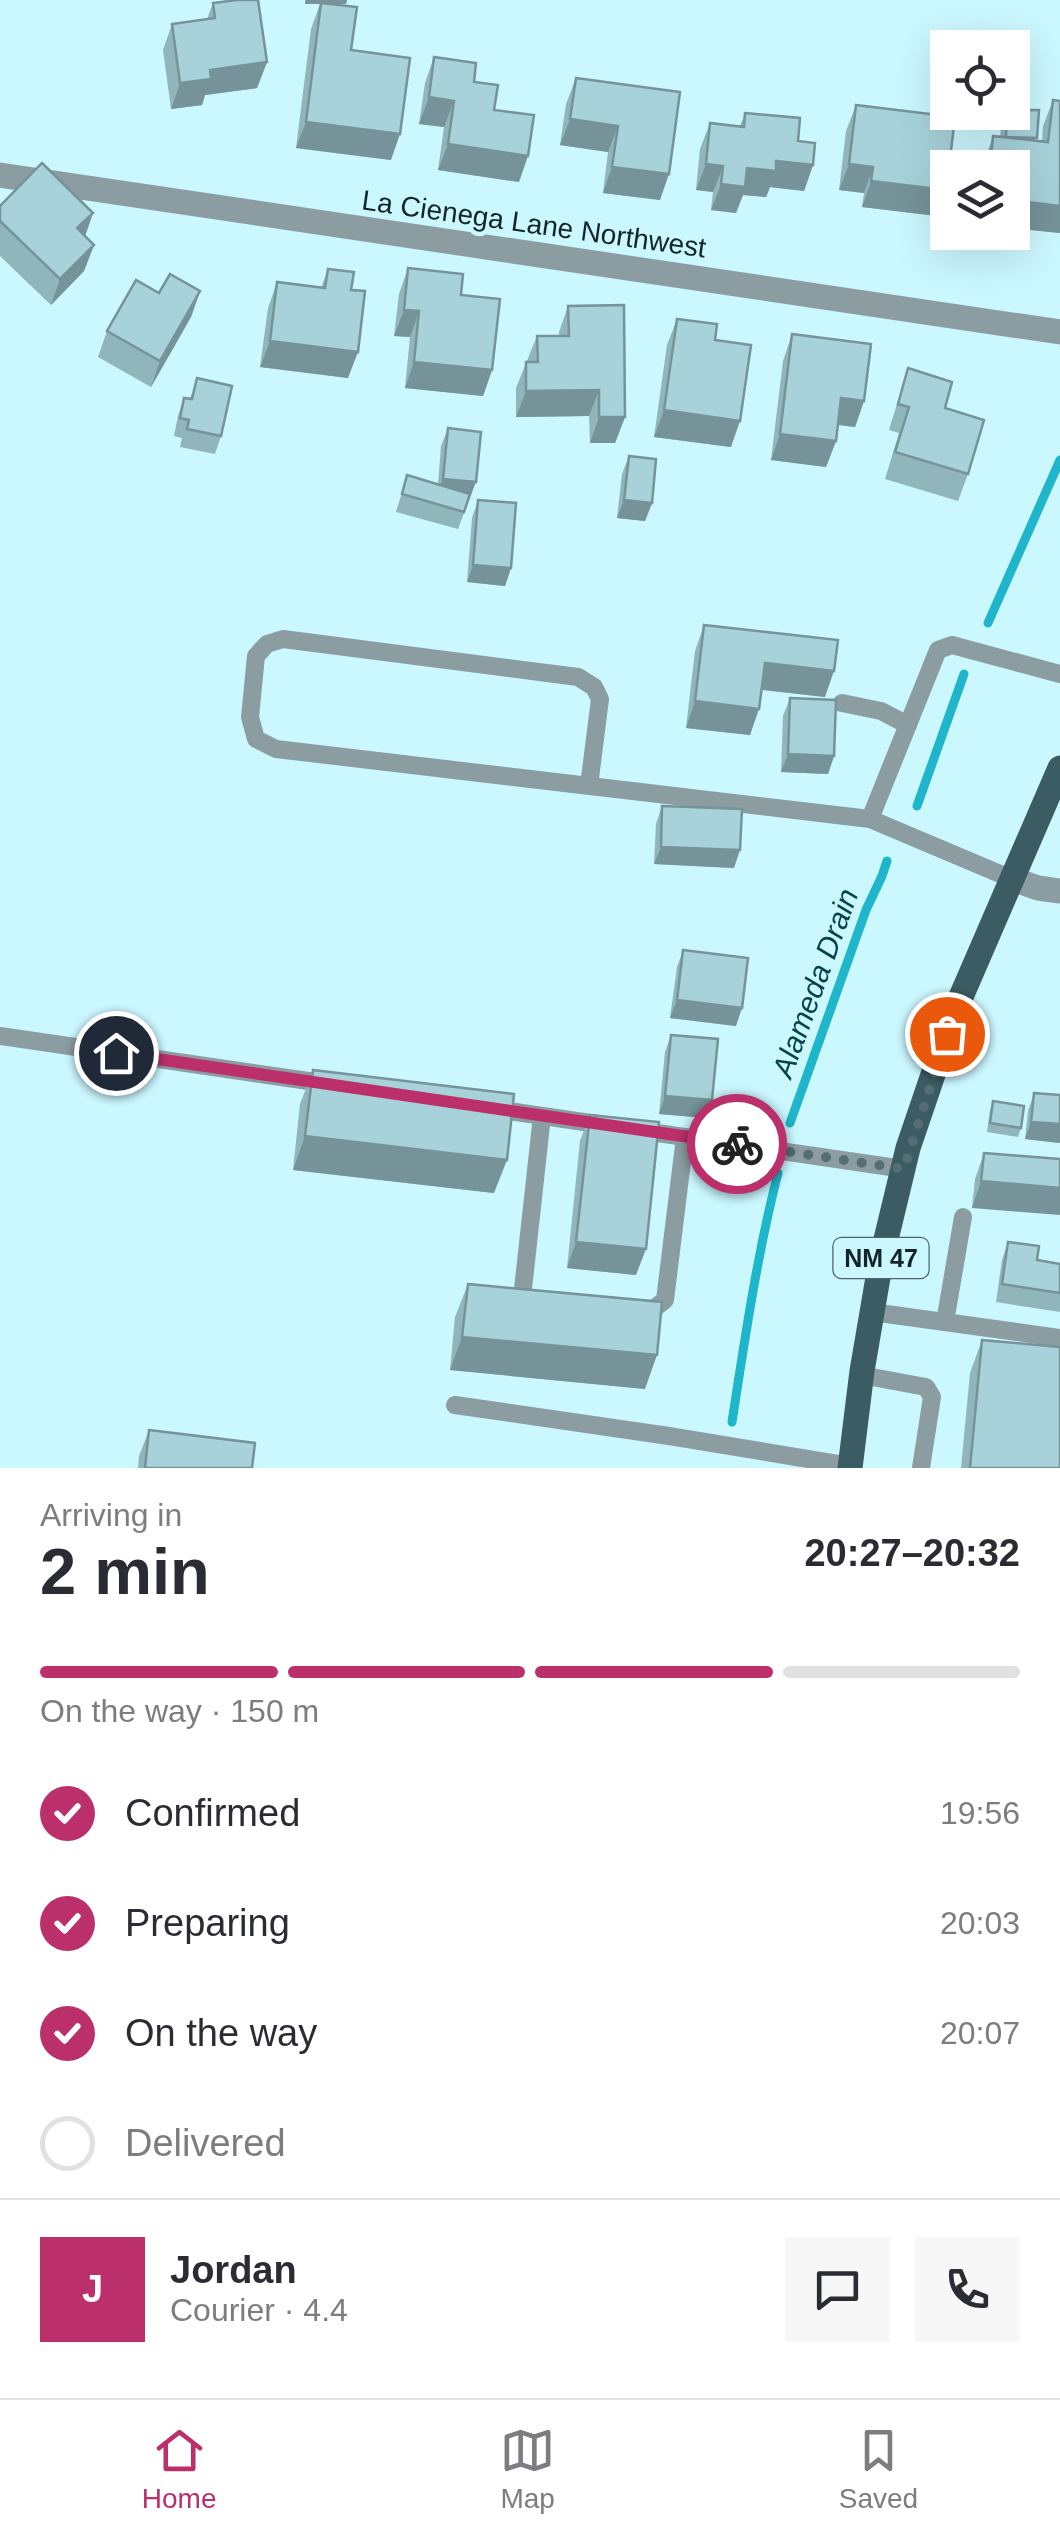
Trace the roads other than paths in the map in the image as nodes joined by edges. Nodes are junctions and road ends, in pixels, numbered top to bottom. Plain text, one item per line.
1 (0, 175) edge
2 (1060, 332) edge
3 (1060, 674) edge
4 (842, 703) dead end
5 (908, 725) junction
6 (1060, 768) edge
7 (589, 786) junction
8 (870, 818) junction
9 (1012, 879) junction
10 (1060, 891) edge
11 (0, 1036) edge
12 (348, 1087) edge
13 (464, 1104) edge
14 (542, 1116) junction
15 (685, 1137) junction
16 (904, 1169) junction
17 (963, 1217) dead end
18 (558, 1302) edge
19 (628, 1312) edge
20 (872, 1312) junction
21 (945, 1322) junction
22 (1060, 1338) edge
23 (862, 1374) junction
24 (454, 1405) dead end
25 (850, 1467) edge
26 (922, 1468) edge

1 - 2 street, La Cienega Lane Northwest
3 - 5 lane
4 - 5 lane
5 - 8 lane
6 - 9 main road, NM 47
7 - 7 lane
7 - 8 lane
8 - 9 lane
9 - 10 street
9 - 16 main road, NM 47
11 - 12 lane
13 - 14 lane
14 - 15 lane
14 - 18 lane
15 - 16 lane
15 - 19 lane
16 - 20 main road, NM 47
17 - 21 lane
20 - 21 lane
20 - 23 main road, NM 47
21 - 22 lane
23 - 25 main road, NM 47
23 - 26 lane
24 - 25 lane

